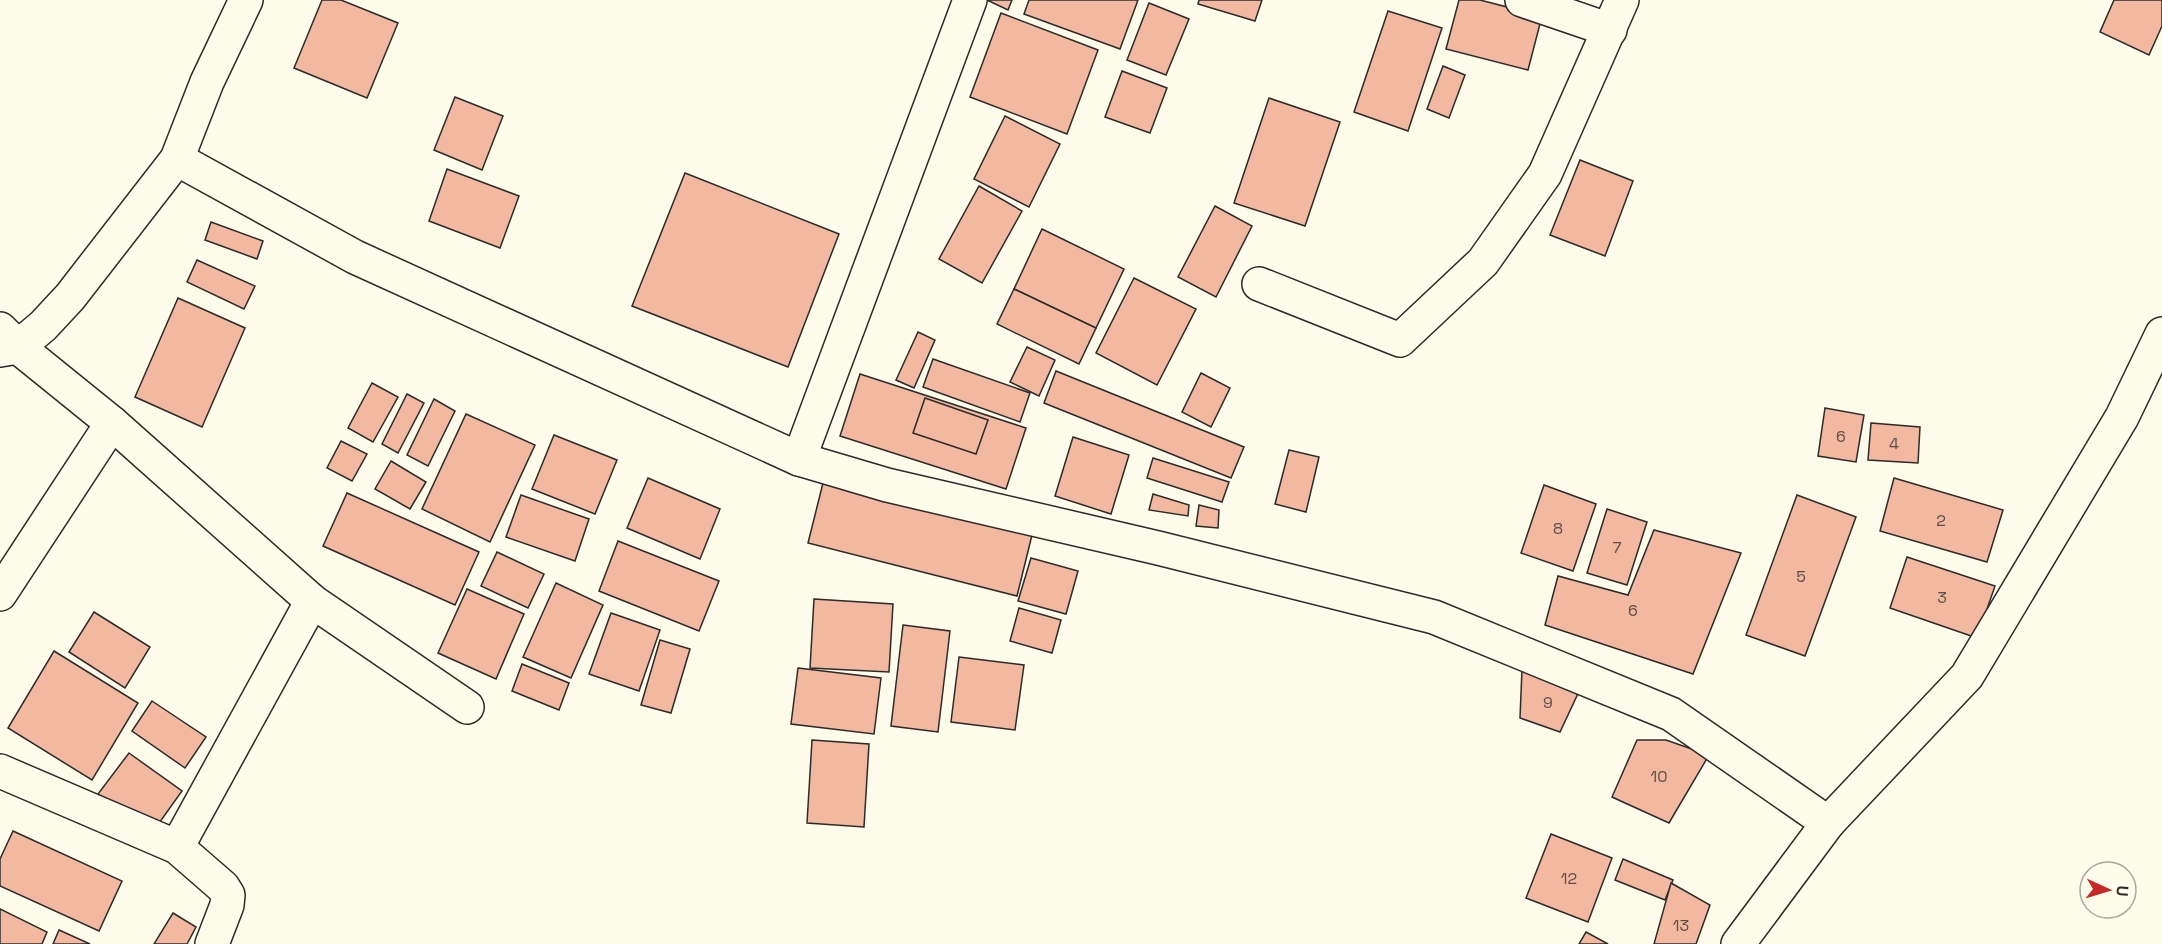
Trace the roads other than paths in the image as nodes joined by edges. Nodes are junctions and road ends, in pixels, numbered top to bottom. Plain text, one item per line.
1 (246, 0) edge
2 (970, 0) edge
3 (1522, 0) edge
4 (1622, 0) edge
5 (1610, 30) junction
6 (177, 159) junction
7 (1259, 284) dead end
8 (2162, 334) edge
9 (6, 342) edge
10 (112, 423) junction
11 (799, 459) junction
12 (0, 594) edge
13 (312, 601) junction
14 (467, 707) dead end
15 (0, 771) edge
16 (1828, 823) junction
17 (177, 847) junction
18 (212, 944) edge
19 (1738, 944) edge

1 - 6 street
2 - 11 street
3 - 5 street
4 - 5 street
5 - 7 street
6 - 9 street
6 - 11 street
8 - 16 street
9 - 10 street
10 - 12 street
10 - 13 street
11 - 16 street
13 - 14 street
13 - 17 street
15 - 17 street
16 - 19 street
17 - 18 street

